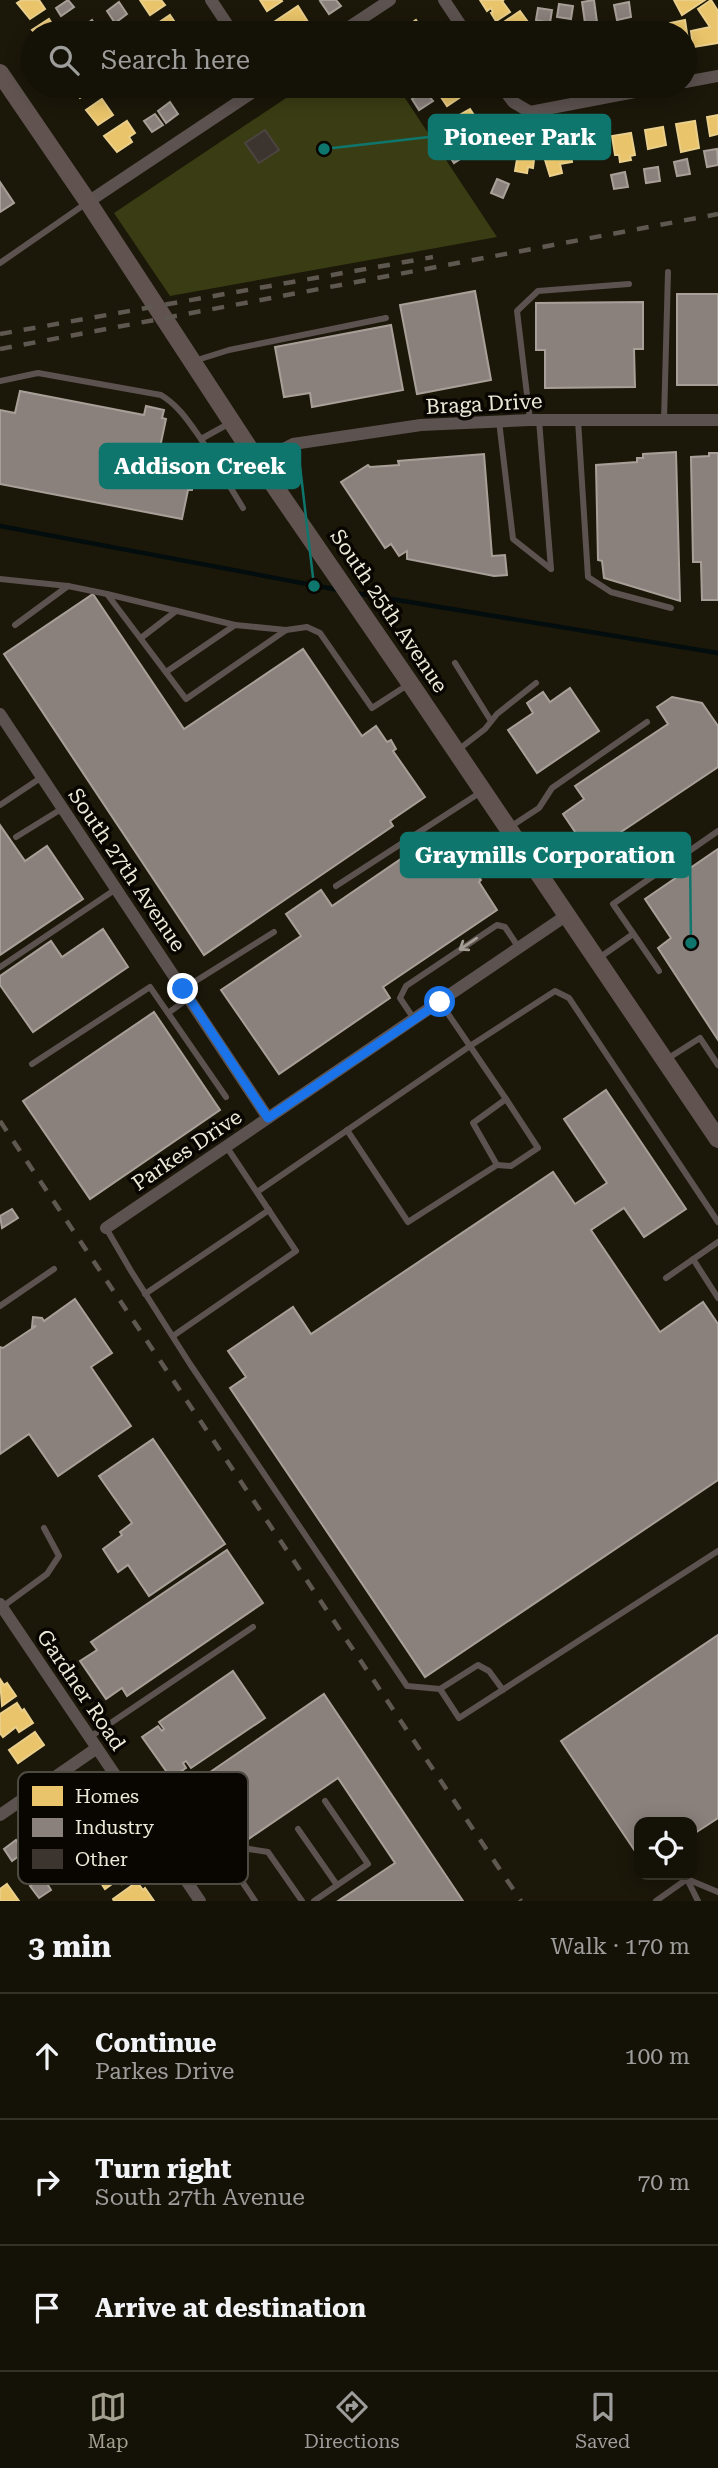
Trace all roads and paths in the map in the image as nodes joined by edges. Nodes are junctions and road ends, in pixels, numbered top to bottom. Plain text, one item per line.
1 (211, 0) edge
2 (390, 0) edge
3 (444, 0) edge
4 (225, 21) edge
5 (358, 21) edge
6 (458, 21) edge
7 (718, 76) edge
8 (697, 80) edge
9 (3, 83) edge
10 (244, 98) edge
11 (510, 98) edge
12 (603, 98) edge
13 (88, 202) junction
14 (0, 263) edge
15 (668, 272) dead end
16 (629, 284) dead end
17 (386, 318) dead end
18 (192, 362) junction
19 (0, 381) edge
20 (534, 420) junction
21 (578, 420) junction
22 (664, 420) junction
23 (718, 420) edge
24 (499, 421) junction
25 (231, 422) junction
26 (201, 439) junction
27 (258, 462) junction
28 (243, 508) dead end
29 (0, 579) edge
30 (68, 586) junction
31 (107, 594) junction
32 (671, 608) dead end
33 (176, 611) junction
34 (15, 625) dead end
35 (235, 625) junction
36 (286, 630) junction
37 (141, 638) junction
38 (455, 663) dead end
39 (166, 672) junction
40 (411, 683) junction
41 (536, 683) dead end
42 (0, 714) edge
43 (491, 721) junction
44 (646, 722) dead end
45 (456, 751) junction
46 (42, 777) junction
47 (483, 790) junction
48 (0, 804) edge
49 (63, 808) junction
50 (509, 828) junction
51 (718, 831) edge
52 (16, 837) dead end
53 (336, 886) dead end
54 (116, 889) junction
55 (568, 915) junction
56 (274, 932) dead end
57 (633, 934) junction
58 (519, 948) junction
59 (597, 959) junction
60 (0, 967) edge
61 (659, 971) dead end
62 (186, 993) junction
63 (440, 1002) junction
64 (168, 1013) junction
65 (414, 1019) junction
66 (470, 1046) junction
67 (665, 1060) junction
68 (33, 1064) dead end
69 (718, 1065) edge
70 (226, 1097) dead end
71 (506, 1099) junction
72 (268, 1118) junction
73 (347, 1130) junction
74 (716, 1131) edge
75 (226, 1146) junction
76 (497, 1166) junction
77 (257, 1192) junction
78 (269, 1210) junction
79 (718, 1222) edge
80 (106, 1228) joint
81 (718, 1242) edge
82 (692, 1259) junction
83 (54, 1269) dead end
84 (666, 1278) dead end
85 (145, 1294) junction
86 (718, 1298) edge
87 (0, 1306) edge
88 (173, 1336) junction
89 (44, 1528) dead end
90 (718, 1551) edge
91 (1, 1606) edge
92 (253, 1627) dead end
93 (440, 1689) junction
94 (503, 1690) junction
95 (93, 1743) junction
96 (56, 1772) edge
97 (112, 1772) edge
98 (18, 1801) edge
99 (325, 1801) dead end
100 (0, 1815) edge
101 (298, 1829) dead end
102 (248, 1849) edge
103 (686, 1880) edge
104 (688, 1880) edge
105 (689, 1880) edge
106 (188, 1884) edge
107 (244, 1884) edge
108 (337, 1885) junction
109 (718, 1892) edge
110 (200, 1901) edge
111 (255, 1901) edge
112 (302, 1901) edge
113 (314, 1901) edge
114 (656, 1901) edge
115 (698, 1901) edge

1 - 4 street
2 - 5 street
3 - 6 street
7 - 8 street
9 - 13 main road, South 25th Avenue
10 - 13 street
11 - 12 street
13 - 14 lane
13 - 18 main road, South 25th Avenue
15 - 22 lane
16 - 20 lane
17 - 18 lane
18 - 25 main road, South 25th Avenue
19 - 26 lane
20 - 21 street, Braga Drive
20 - 24 street, Braga Drive
20 - 24 lane
21 - 22 street, Braga Drive
21 - 32 lane
22 - 23 street, Braga Drive
24 - 27 street, Braga Drive
25 - 26 lane
25 - 27 main road, South 25th Avenue
26 - 28 lane
27 - 40 main road, South 25th Avenue
29 - 30 lane
30 - 31 lane
30 - 34 lane
31 - 33 lane
31 - 37 lane
33 - 35 lane
33 - 37 lane
35 - 36 lane
35 - 39 lane
36 - 39 lane
36 - 40 lane
37 - 39 lane
38 - 43 lane
40 - 45 main road, South 25th Avenue
41 - 43 lane
42 - 46 street, South 27th Avenue
43 - 45 lane
44 - 50 lane
45 - 47 main road, South 25th Avenue
46 - 48 lane
46 - 49 street, South 27th Avenue
47 - 50 main road, South 25th Avenue
47 - 53 lane
49 - 52 lane
49 - 54 street, South 27th Avenue
50 - 55 main road, South 25th Avenue
51 - 57 lane
54 - 60 lane
54 - 62 street, South 27th Avenue
55 - 58 street, Parkes Drive
55 - 59 main road, South 25th Avenue
56 - 62 lane
57 - 59 lane
57 - 61 lane
58 - 63 street, Parkes Drive
58 -> 65 lane
59 - 67 main road, South 25th Avenue
62 - 64 lane
62 - 72 street, South 27th Avenue
63 - 65 street, Parkes Drive
63 - 66 lane
64 - 68 lane
64 - 70 lane
65 - 72 street, Parkes Drive
66 - 71 lane
66 - 73 lane
66 - 79 lane
67 - 69 lane
67 - 74 main road, South 25th Avenue
71 - 76 lane
71 - 76 lane
72 - 75 street, Parkes Drive
73 - 76 lane
73 - 77 lane
75 - 77 lane
75 - 80 street, Parkes Drive
77 - 78 lane
78 - 85 lane
78 - 88 lane
80 - 85 lane
81 - 82 lane
82 - 84 lane
82 - 86 lane
83 - 87 lane
85 - 88 lane
88 - 93 lane
89 - 91 lane
90 - 94 lane
91 - 95 street, Gardner Road
92 - 95 lane
93 - 94 lane
93 - 94 lane
95 - 96 street
95 - 97 street, Gardner Road
98 - 100 street
99 - 108 lane
101 - 108 lane
102 - 112 lane
103 - 114 lane
104 - 115 lane
105 - 109 lane
106 - 110 street, Gardner Road
107 - 111 lane
108 - 113 lane

